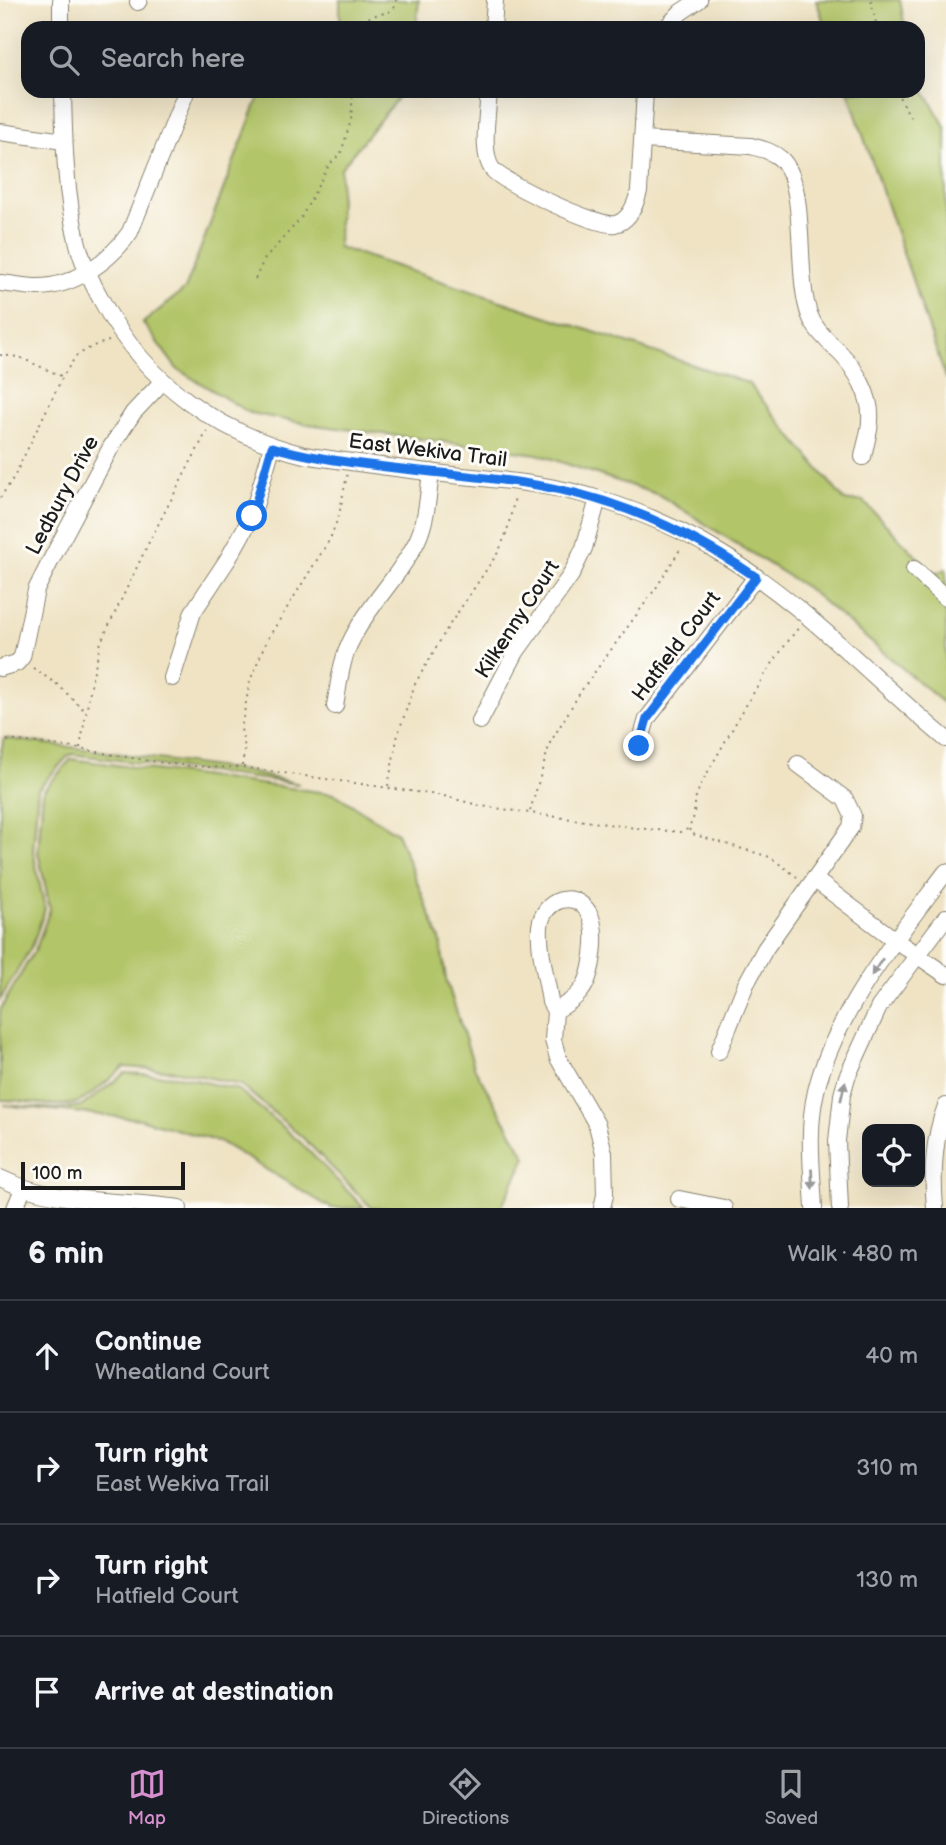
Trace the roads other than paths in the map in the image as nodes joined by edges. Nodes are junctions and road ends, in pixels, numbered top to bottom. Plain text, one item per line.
1 (61, 0) edge
2 (495, 0) edge
3 (699, 0) edge
4 (61, 21) edge
5 (494, 21) edge
6 (673, 21) edge
7 (63, 98) edge
8 (184, 98) edge
9 (489, 98) edge
10 (645, 98) edge
11 (0, 132) edge
12 (643, 140) junction
13 (64, 141) junction
14 (88, 272) junction
15 (0, 283) edge
16 (162, 382) junction
17 (272, 447) junction
18 (863, 457) dead end
19 (431, 472) junction
20 (598, 499) junction
21 (915, 569) dead end
22 (756, 577) junction
23 (946, 598) edge
24 (0, 667) edge
25 (172, 678) dead end
26 (335, 706) dead end
27 (480, 721) dead end
28 (946, 739) edge
29 (639, 746) dead end
30 (798, 764) dead end
31 (946, 872) edge
32 (812, 882) junction
33 (946, 917) edge
34 (895, 940) junction
35 (917, 956) junction
36 (946, 975) edge
37 (555, 1011) junction
38 (719, 1051) dead end
39 (946, 1106) edge
40 (0, 1178) edge
41 (23, 1189) junction
42 (679, 1199) dead end
43 (15, 1208) edge
44 (179, 1208) edge
45 (602, 1208) edge
46 (724, 1208) edge
47 (814, 1208) edge
48 (840, 1208) edge
49 (935, 1208) edge

1 - 4 street
2 - 5 street
3 - 6 street
7 - 13 street, East Wekiva Trail
8 - 14 street
9 - 12 street
10 - 12 street
11 - 13 street
12 - 18 street
13 - 14 street, East Wekiva Trail
14 - 15 street
14 - 16 street, East Wekiva Trail
16 - 17 street, East Wekiva Trail
16 - 24 street, Ledbury Drive
17 - 19 street, East Wekiva Trail
17 - 25 street
19 - 20 street, East Wekiva Trail
19 - 26 street
20 - 22 street, East Wekiva Trail
20 - 27 street, Kilkenny Court
21 - 23 street
22 - 28 street, East Wekiva Trail
22 - 29 street, Hatfield Court
30 - 32 street
31 - 34 street
32 - 34 street
32 - 38 street
33 - 35 street
34 - 35 street
34 -> 47 street
35 - 36 street
48 -> 35 street
37 - 37 street
37 - 45 street
39 - 49 street
40 - 41 street
41 - 43 street
41 - 44 street
42 - 46 street

